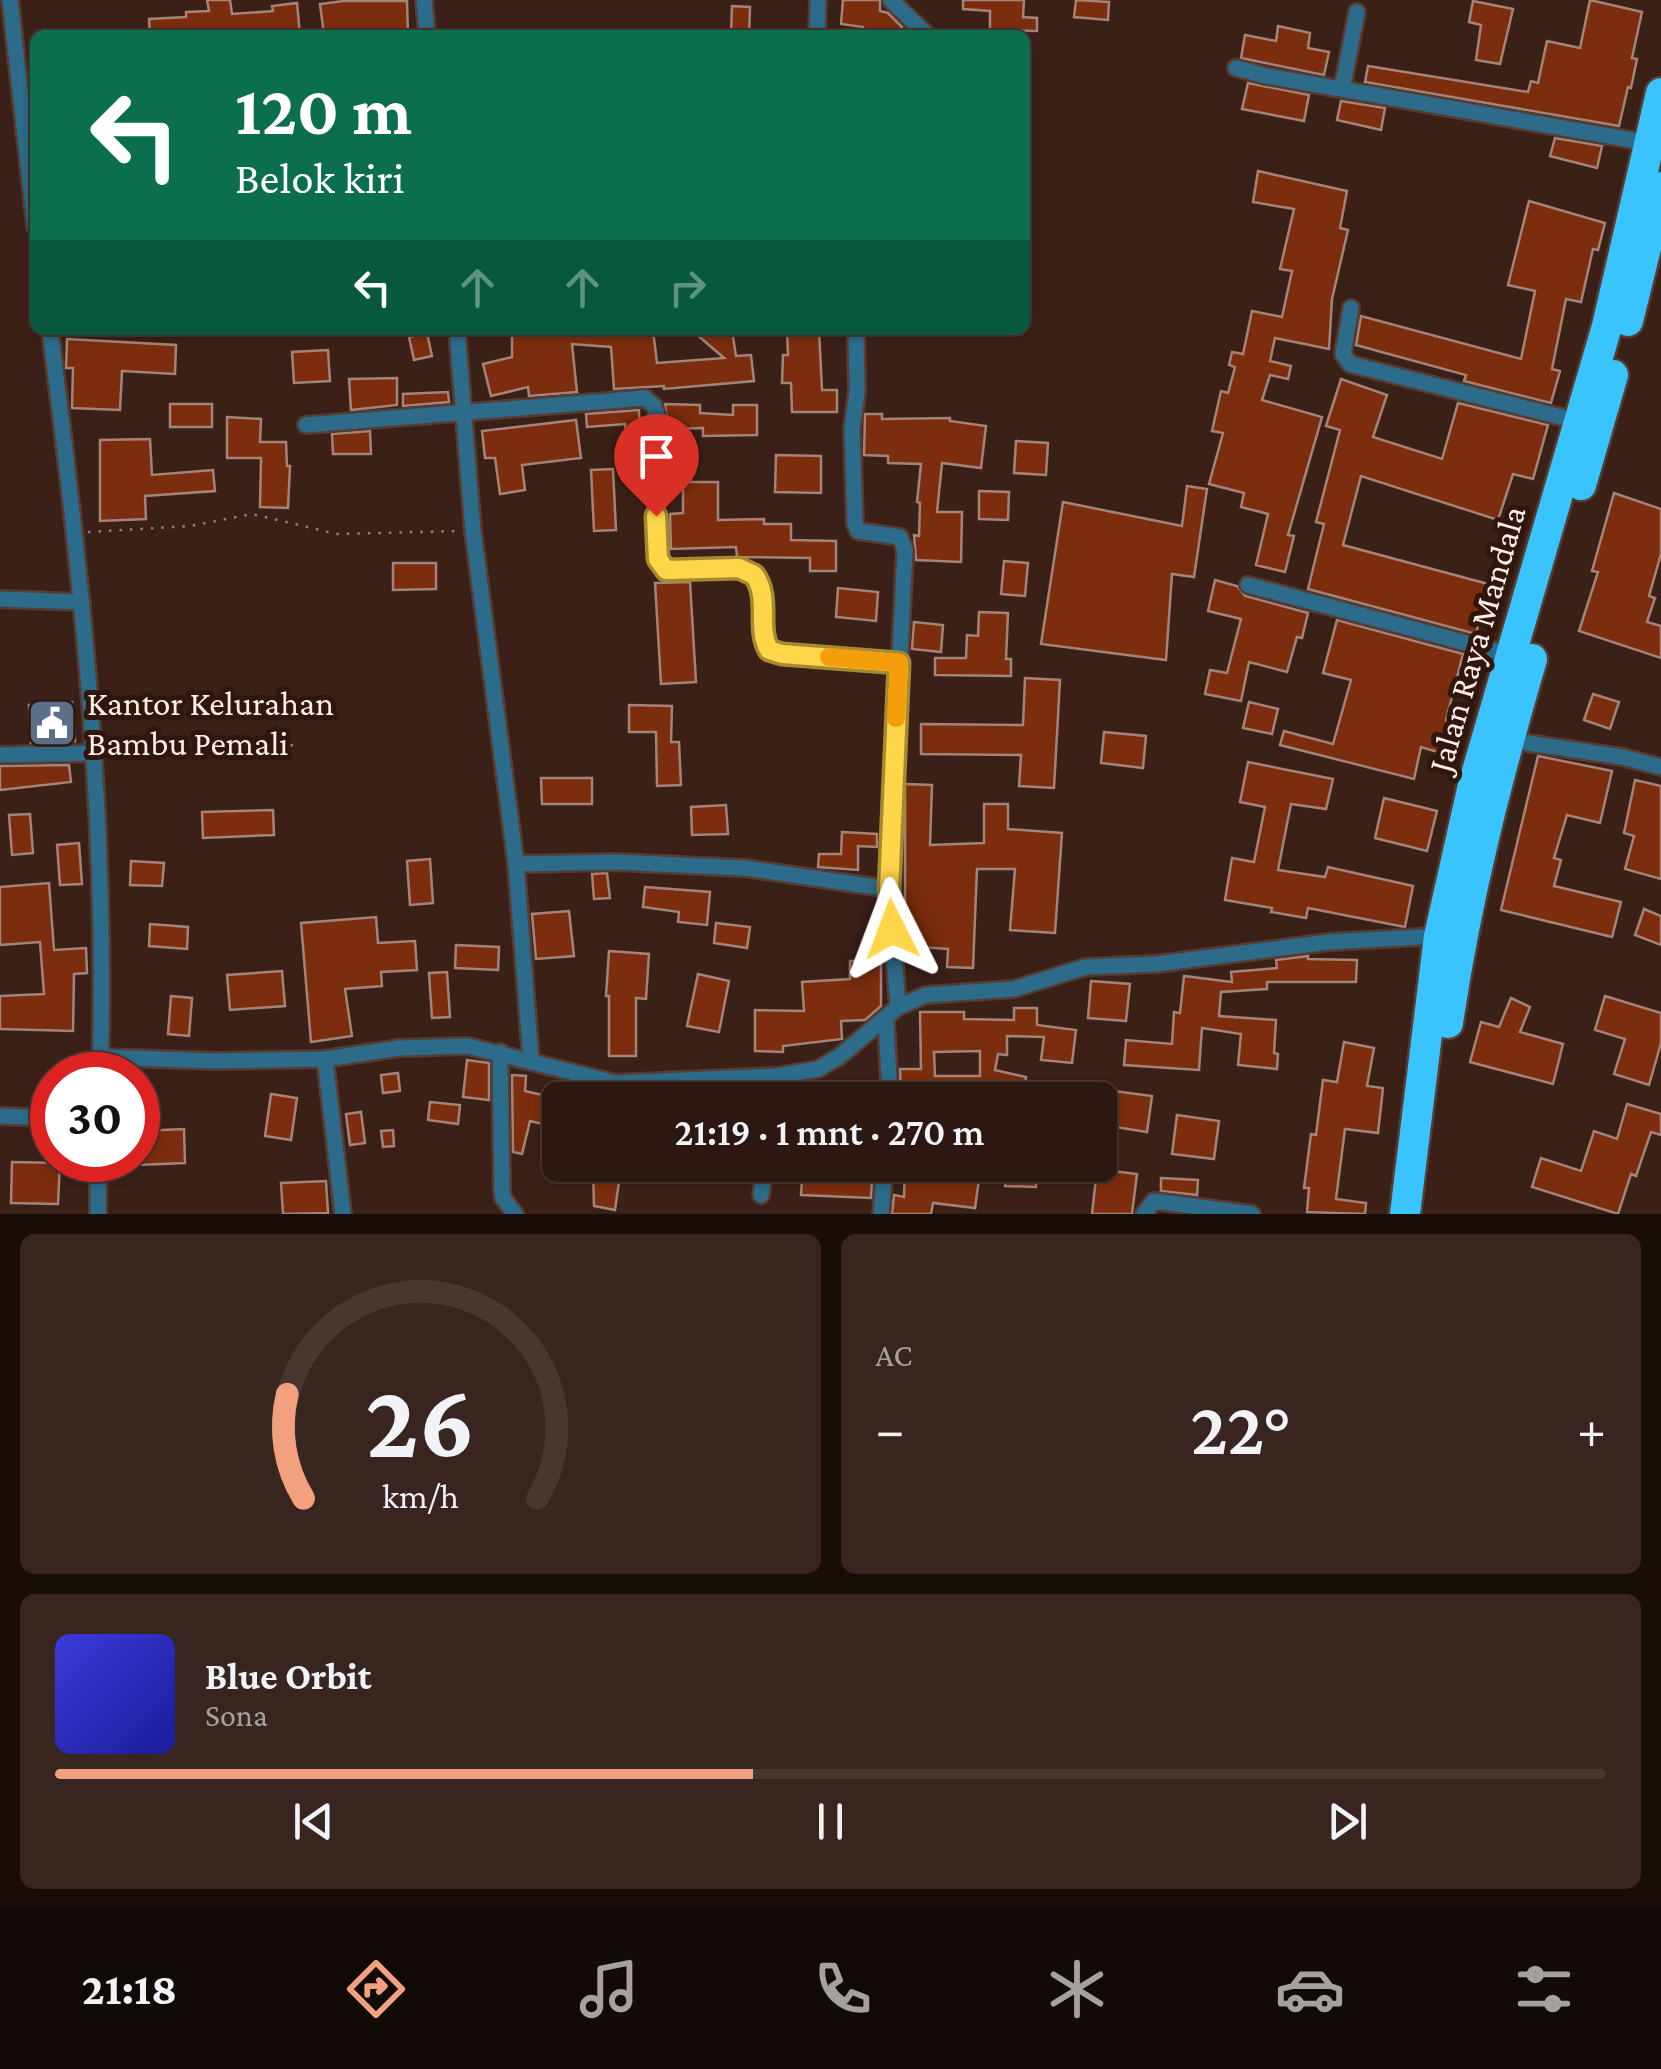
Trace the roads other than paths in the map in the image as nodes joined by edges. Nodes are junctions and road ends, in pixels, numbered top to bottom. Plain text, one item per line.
1 (10, 0) edge
2 (424, 0) edge
3 (818, 0) edge
4 (891, 0) edge
5 (1357, 12) dead end
6 (427, 30) edge
7 (817, 30) edge
8 (922, 30) edge
9 (1236, 68) dead end
10 (1342, 89) junction
11 (1661, 93) edge
12 (1650, 143) junction
13 (30, 181) edge
14 (1661, 187) edge
15 (1351, 308) dead end
16 (1616, 328) junction
17 (51, 335) edge
18 (457, 335) edge
19 (856, 335) edge
20 (464, 414) junction
21 (1577, 422) junction
22 (306, 426) dead end
23 (1248, 585) dead end
24 (0, 599) edge
25 (82, 602) junction
26 (1511, 655) junction
27 (899, 663) junction
28 (1508, 740) junction
29 (96, 752) junction
30 (0, 755) edge
31 (1661, 767) edge
32 (516, 864) junction
33 (889, 890) junction
34 (1438, 936) junction
35 (892, 1013) junction
36 (100, 1052) edge
37 (500, 1052) junction
38 (160, 1058) edge
39 (325, 1059) junction
40 (530, 1060) junction
41 (777, 1076) junction
42 (776, 1082) edge
43 (890, 1082) edge
44 (0, 1116) edge
45 (30, 1117) edge
46 (1422, 1145) junction
47 (98, 1182) edge
48 (763, 1182) edge
49 (884, 1182) edge
50 (761, 1195) dead end
51 (98, 1214) edge
52 (343, 1214) edge
53 (516, 1214) edge
54 (881, 1214) edge
55 (1144, 1214) edge
56 (1252, 1214) edge
57 (1405, 1214) edge
58 (1422, 1214) edge

1 - 13 street
2 - 6 street
3 - 7 street
4 - 8 street
5 - 10 street
9 - 10 street
10 - 12 street
11 - 12 highway, Jalan Raya Mandala
12 - 16 highway, Jalan Raya Mandala
14 - 16 highway, Jalan Raya Mandala
15 - 21 street
16 - 21 highway, Jalan Raya Mandala
16 - 28 highway, Jalan Raya Mandala
17 - 25 street
18 - 20 street
19 - 27 street
20 - 22 street
20 - 27 street
20 - 32 street
21 - 26 highway, Jalan Raya Mandala
23 - 26 street
24 - 25 street
25 - 29 street
26 - 34 highway, Jalan Raya Mandala
27 - 33 street
28 - 31 street
28 - 46 highway, Jalan Raya Mandala
29 - 30 street
29 - 36 street
32 - 33 street
32 - 40 street
33 - 35 street
34 - 35 street
34 - 46 highway, Jalan Raya Mandala
35 - 41 street
35 - 43 street
37 - 39 street
37 - 40 street
37 - 53 street
38 - 39 street
39 - 52 street
40 - 41 street
41 - 42 street
44 - 45 street
46 - 57 highway, Jalan Raya Mandala
46 - 58 highway, Jalan Raya Mandala
47 - 51 street
48 - 50 street
49 - 54 street
55 - 56 street

